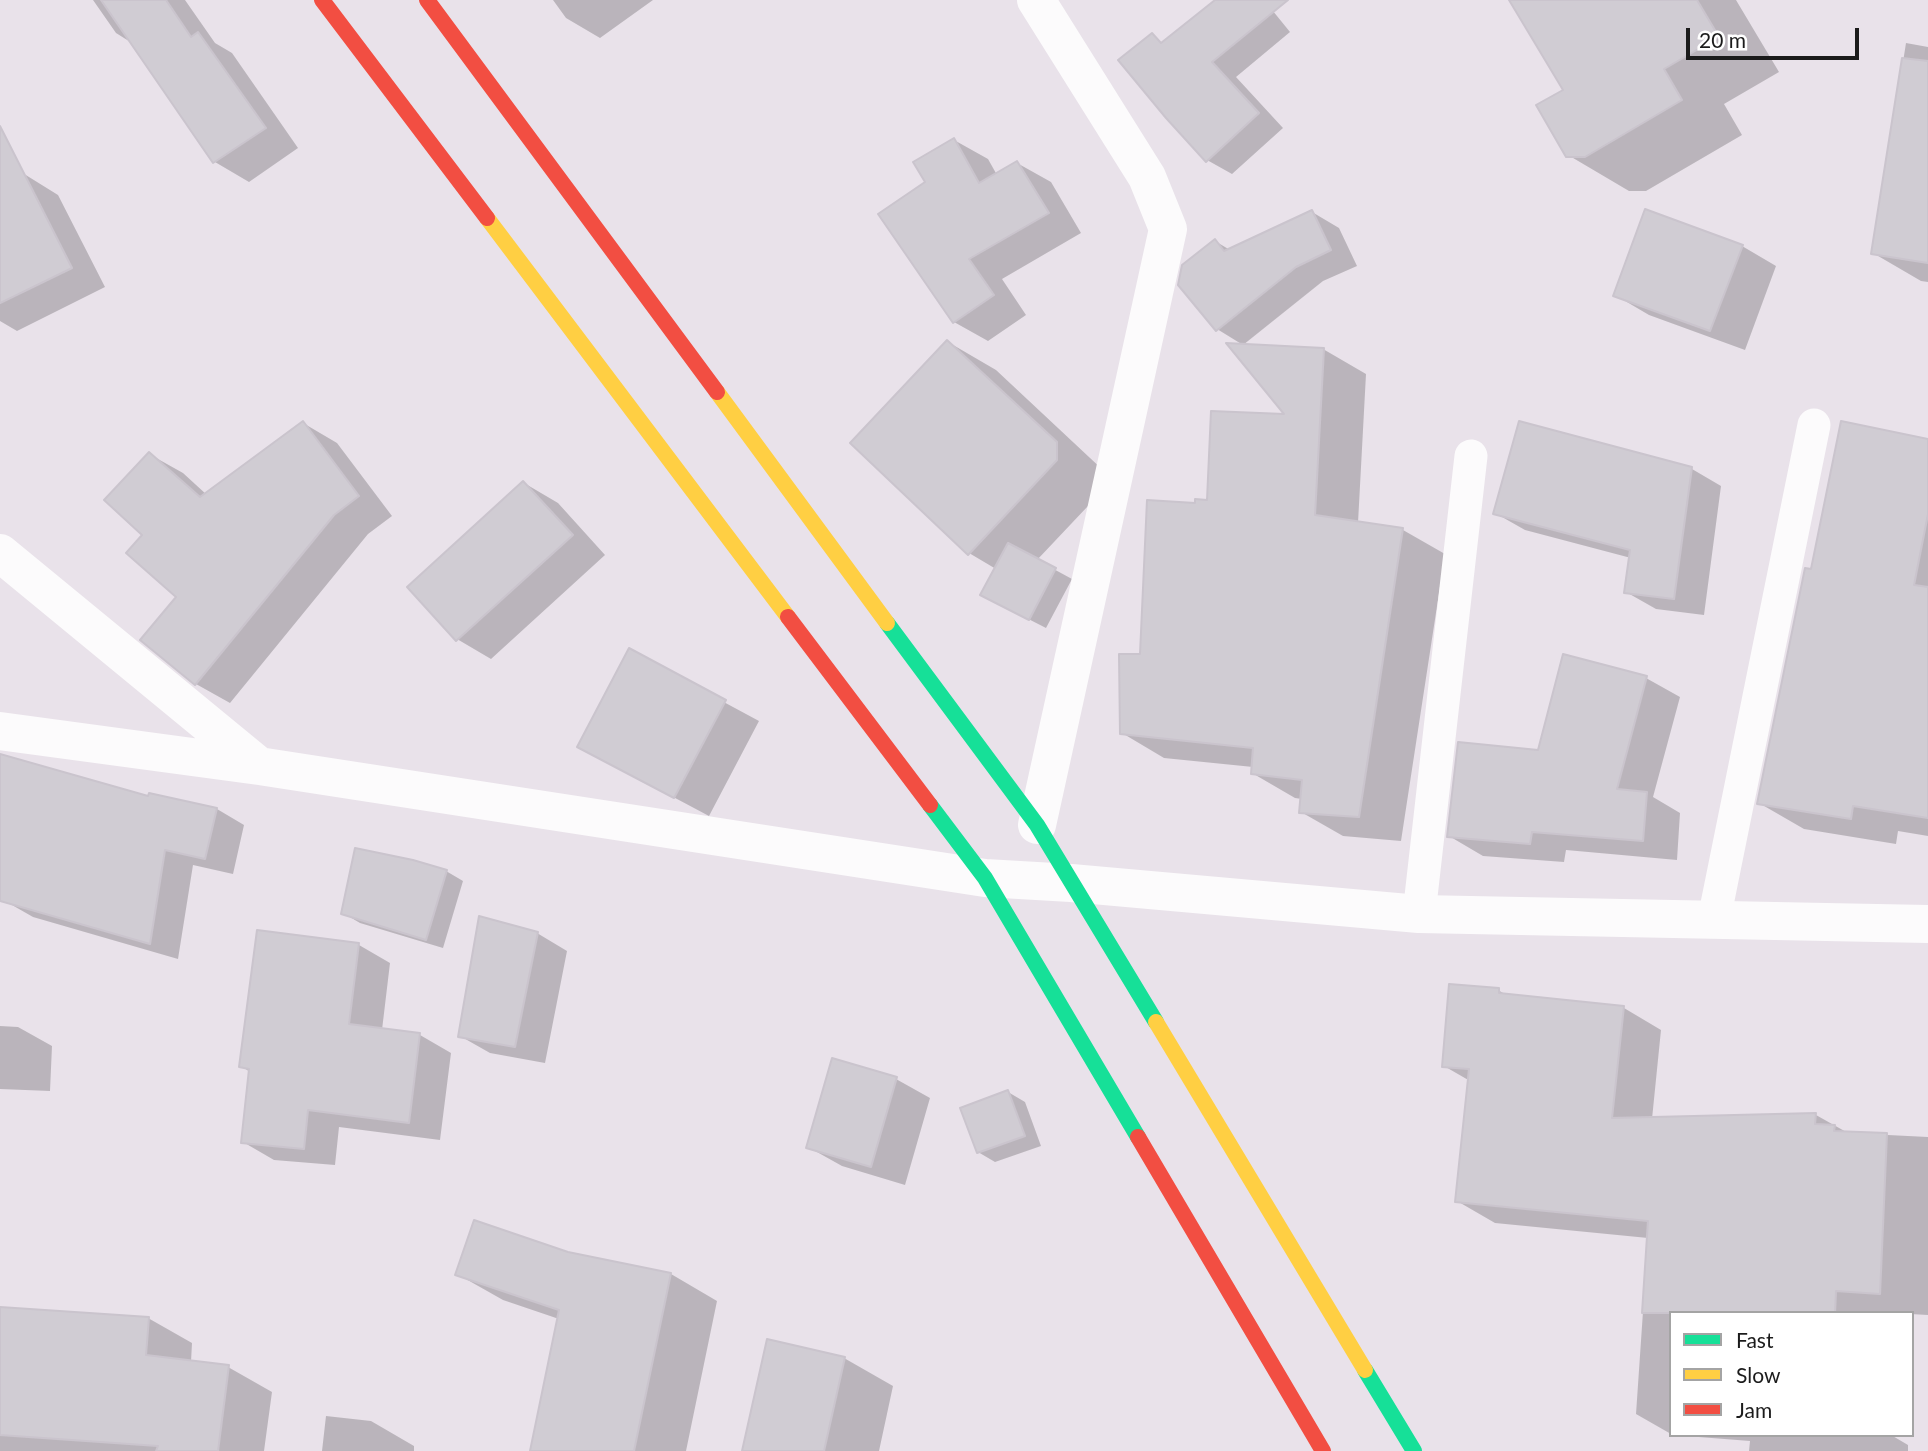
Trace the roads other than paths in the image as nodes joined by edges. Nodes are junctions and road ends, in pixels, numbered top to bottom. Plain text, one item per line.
1 (322, 0) edge
2 (427, 0) edge
3 (1036, 0) edge
4 (1814, 425) dead end
5 (1471, 456) dead end
6 (0, 553) edge
7 (0, 731) edge
8 (259, 766) junction
9 (1037, 825) junction
10 (985, 878) junction
11 (1071, 883) junction
12 (1419, 914) junction
13 (1714, 919) junction
14 (1928, 924) edge
15 (1323, 1451) edge
16 (1414, 1451) edge

1 - 10 main road
2 - 9 main road
3 - 9 street
4 - 13 lane
5 - 12 lane
6 - 8 street
7 - 8 street
8 - 10 street
9 - 11 main road
10 - 11 street
10 - 15 main road
11 - 12 street
11 - 16 main road
12 - 13 street
13 - 14 street

